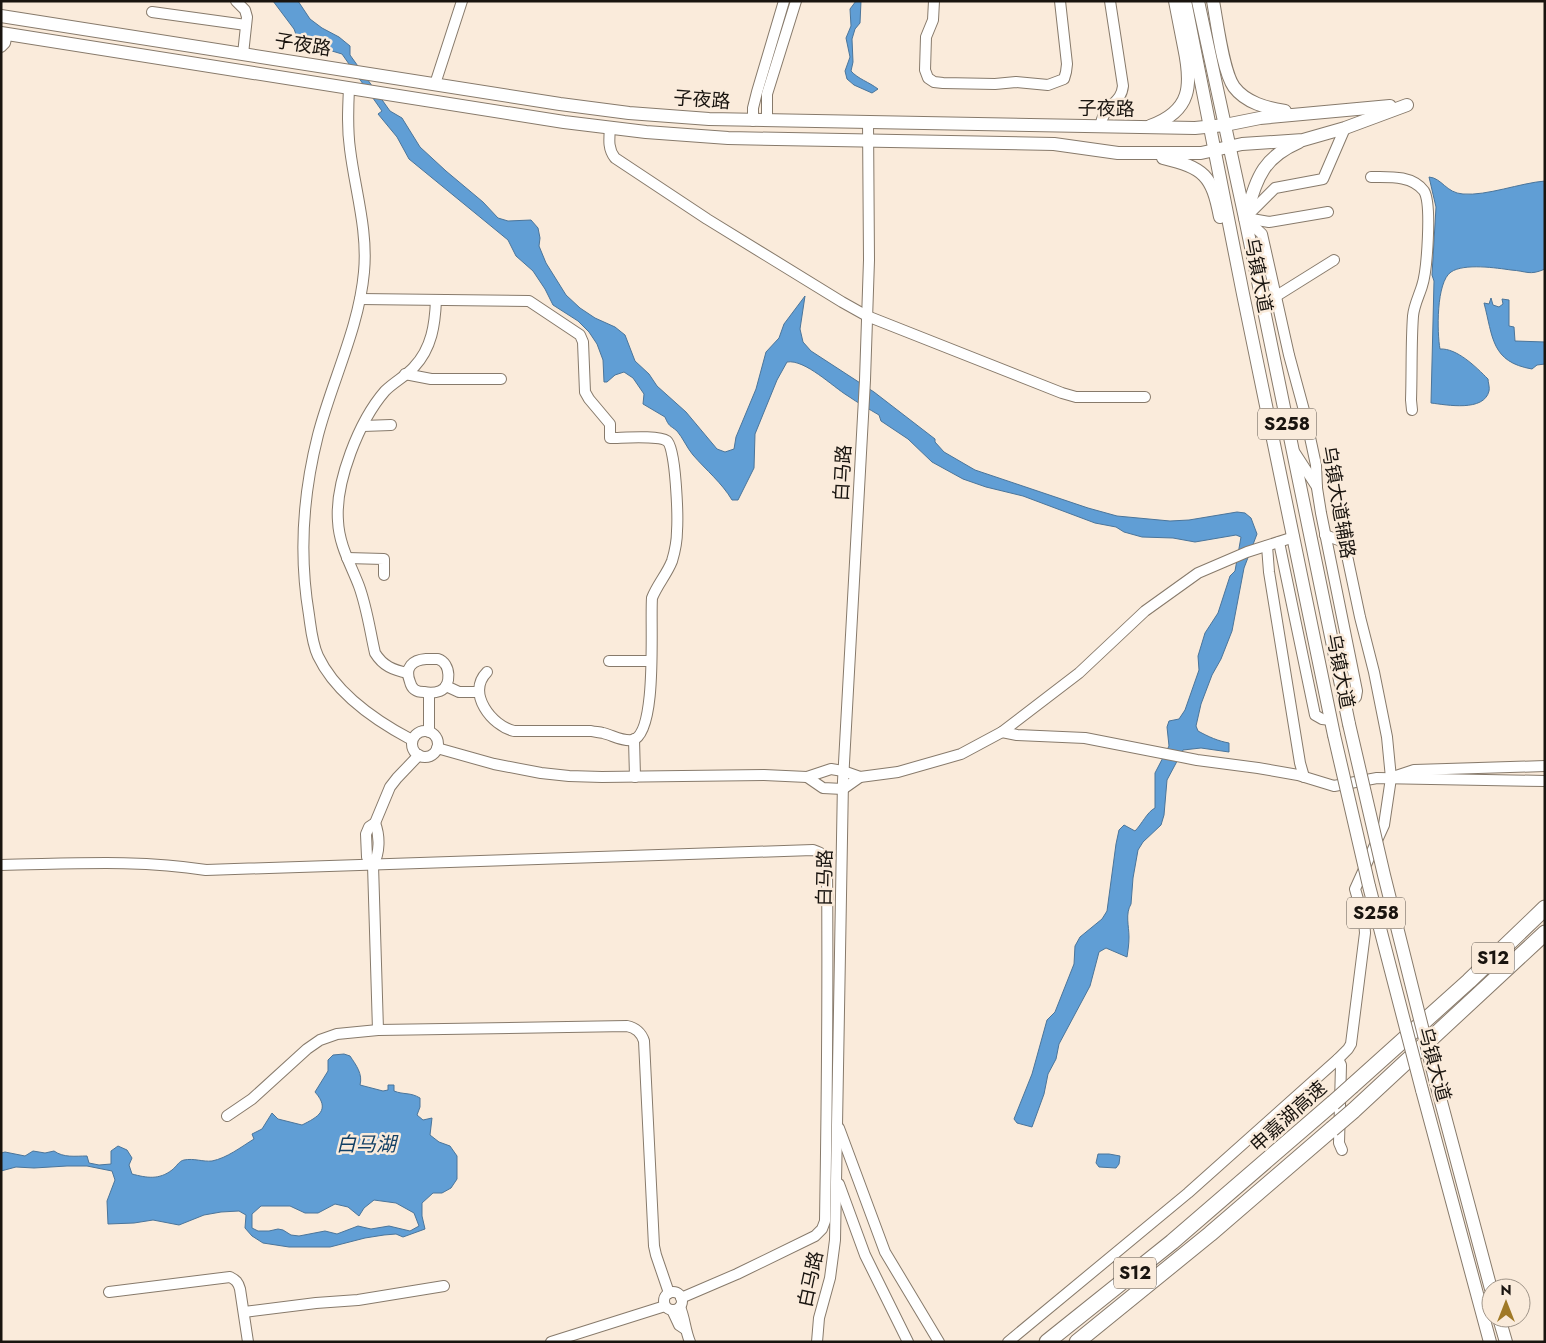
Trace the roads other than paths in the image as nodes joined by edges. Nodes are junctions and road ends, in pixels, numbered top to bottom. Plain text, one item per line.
1 (236, 1) edge
2 (462, 1) edge
3 (784, 1) edge
4 (796, 1) edge
5 (934, 1) edge
6 (1060, 1) edge
7 (1110, 1) edge
8 (1175, 1) edge
9 (1185, 1) edge
10 (1198, 1) edge
11 (1213, 1) edge
12 (152, 12) dead end
13 (1, 16) edge
14 (246, 25) junction
15 (4, 34) edge
16 (1, 46) edge
17 (243, 54) junction
18 (435, 84) junction
19 (349, 88) junction
20 (459, 88) junction
21 (457, 106) junction
22 (1297, 114) junction
23 (753, 121) junction
24 (767, 121) junction
25 (868, 122) junction
26 (1225, 125) junction
27 (1100, 127) junction
28 (1210, 127) junction
29 (610, 128) junction
30 (1146, 128) junction
31 (1345, 128) junction
32 (868, 140) junction
33 (1303, 140) junction
34 (1230, 146) junction
35 (1215, 150) junction
36 (1139, 153) junction
37 (1371, 176) dead end
38 (1328, 212) dead end
39 (1245, 218) junction
40 (1334, 260) dead end
41 (1276, 297) junction
42 (360, 299) junction
43 (436, 300) junction
44 (1262, 305) junction
45 (1247, 313) junction
46 (867, 316) junction
47 (1271, 345) junction
48 (1254, 348) junction
49 (405, 374) junction
50 (501, 379) dead end
51 (1145, 397) dead end
52 (1412, 410) dead end
53 (363, 426) junction
54 (391, 426) dead end
55 (1292, 449) junction
56 (1317, 488) junction
57 (1325, 535) junction
58 (1294, 537) junction
59 (1279, 542) junction
60 (1265, 546) junction
61 (347, 558) junction
62 (384, 575) dead end
63 (609, 661) dead end
64 (651, 661) junction
65 (486, 672) dead end
66 (408, 673) junction
67 (446, 686) junction
68 (428, 692) junction
69 (479, 692) junction
70 (1345, 708) junction
71 (1331, 720) junction
72 (429, 732) junction
73 (1002, 732) junction
74 (412, 740) junction
75 (634, 740) junction
76 (437, 748) junction
77 (419, 755) junction
78 (1545, 766) edge
79 (843, 771) junction
80 (635, 777) junction
81 (1304, 777) junction
82 (807, 778) junction
83 (860, 778) junction
84 (1391, 778) junction
85 (1540, 781) edge
86 (843, 789) junction
87 (375, 823) junction
88 (366, 844) junction
89 (378, 844) junction
90 (1, 865) edge
91 (373, 865) junction
92 (1545, 908) edge
93 (1545, 933) edge
94 (378, 1030) junction
95 (1338, 1059) junction
96 (227, 1116) dead end
97 (838, 1124) junction
98 (1342, 1150) dead end
99 (837, 1176) junction
100 (1488, 1278) edge
101 (444, 1286) dead end
102 (109, 1292) dead end
103 (675, 1305) junction
104 (244, 1312) junction
105 (1502, 1328) edge
106 (248, 1342) edge
107 (551, 1342) edge
108 (690, 1342) edge
109 (817, 1342) edge
110 (908, 1342) edge
111 (939, 1342) edge
112 (1008, 1342) edge
113 (1047, 1342) edge
114 (1076, 1342) edge
115 (1490, 1342) edge
116 (1506, 1342) edge

1 - 14 street
2 - 18 street
3 - 23 street
4 - 24 street
5 - 6 street
7 - 27 street
8 - 30 main road
9 - 28 main road, 乌镇大道 / S258
10 - 26 main road, 乌镇大道 / S258
11 - 22 main road
12 - 14 street
13 - 17 main road, 子夜路
14 - 17 street
15 - 16 street
15 - 19 main road, 子夜路
17 - 18 main road, 子夜路
18 - 20 main road, 子夜路
19 - 21 main road, 子夜路
19 - 42 street
20 - 21 main road
20 - 23 main road, 子夜路
21 - 29 main road, 子夜路
22 - 26 main road, 子夜路
22 - 31 main road, 子夜路
23 - 24 main road, 子夜路
24 - 25 main road, 子夜路
25 - 27 main road, 子夜路
25 - 32 street, 白马路
26 - 28 main road, 子夜路
26 - 34 main road, 乌镇大道 / S258
27 - 30 main road, 子夜路
28 - 30 main road, 子夜路
28 - 35 main road, 乌镇大道 / S258
29 - 32 main road, 子夜路
29 - 46 street
31 - 33 main road, 子夜路
31 - 39 street
32 - 36 main road, 子夜路
32 - 46 street, 白马路
33 - 34 main road, 子夜路
33 - 39 main road
34 - 35 main road, 子夜路
34 - 39 main road, 乌镇大道 / S258
35 - 36 main road, 子夜路
35 - 45 main road, 乌镇大道 / S258
36 - 45 main road
37 - 52 street
38 - 39 street
39 - 41 street, 乌镇大道辅路
39 - 44 main road, 乌镇大道 / S258
40 - 41 street
41 - 44 street
41 - 56 street, 乌镇大道辅路
42 - 43 street
42 - 74 street
43 - 49 street
43 - 64 street
44 - 47 main road, 乌镇大道 / S258
45 - 48 main road, 乌镇大道 / S258
46 - 51 street
46 - 79 street, 白马路
47 - 48 main road
47 - 55 main road, 乌镇大道 / S258
48 - 58 main road, 乌镇大道 / S258
49 - 50 street
49 - 53 street
53 - 54 street
53 - 61 street
55 - 56 street
55 - 70 main road, 乌镇大道 / S258
56 - 57 street, 乌镇大道辅路
57 - 70 street, 乌镇大道辅路
57 - 84 street
58 - 59 street
58 - 71 main road, 乌镇大道 / S258
59 - 60 street
59 - 71 street
60 - 73 street
60 - 81 street
61 - 62 street
61 - 66 street
63 - 64 street
64 - 75 street
65 - 69 street
66 - 67 street
66 - 68 street
67 - 68 street
67 - 69 street
68 - 72 street
69 - 75 street
70 - 100 main road, 乌镇大道 / S258, bridge
71 - 115 main road, 乌镇大道 / S258, bridge
72 - 74 street
72 - 76 street
73 - 81 street
73 - 83 street
74 - 77 street
75 - 80 street
76 - 77 street
76 - 80 street
77 - 87 street
78 - 84 street
79 - 82 street
79 - 83 street
79 - 86 street, 白马路
80 - 82 street
81 - 84 street
82 - 86 street
83 - 86 street
84 - 85 street
84 - 95 street
86 - 97 street, 白马路
87 - 88 street
87 - 89 street
88 - 89 street
88 - 91 street
89 - 91 street
90 - 91 street
91 - 94 street
91 - 103 street
92 - 113 highway, 申嘉湖高速 / S12, bridge
93 - 114 highway, 申嘉湖高速 / S12, bridge
94 - 96 street
94 - 103 street
95 - 98 street
95 - 112 street
97 - 99 street, 白马路
97 - 111 street
99 - 109 street, 白马路
99 - 110 street
101 - 104 street
102 - 104 street
103 - 107 street
103 - 108 street
104 - 106 street
105 - 116 main road

